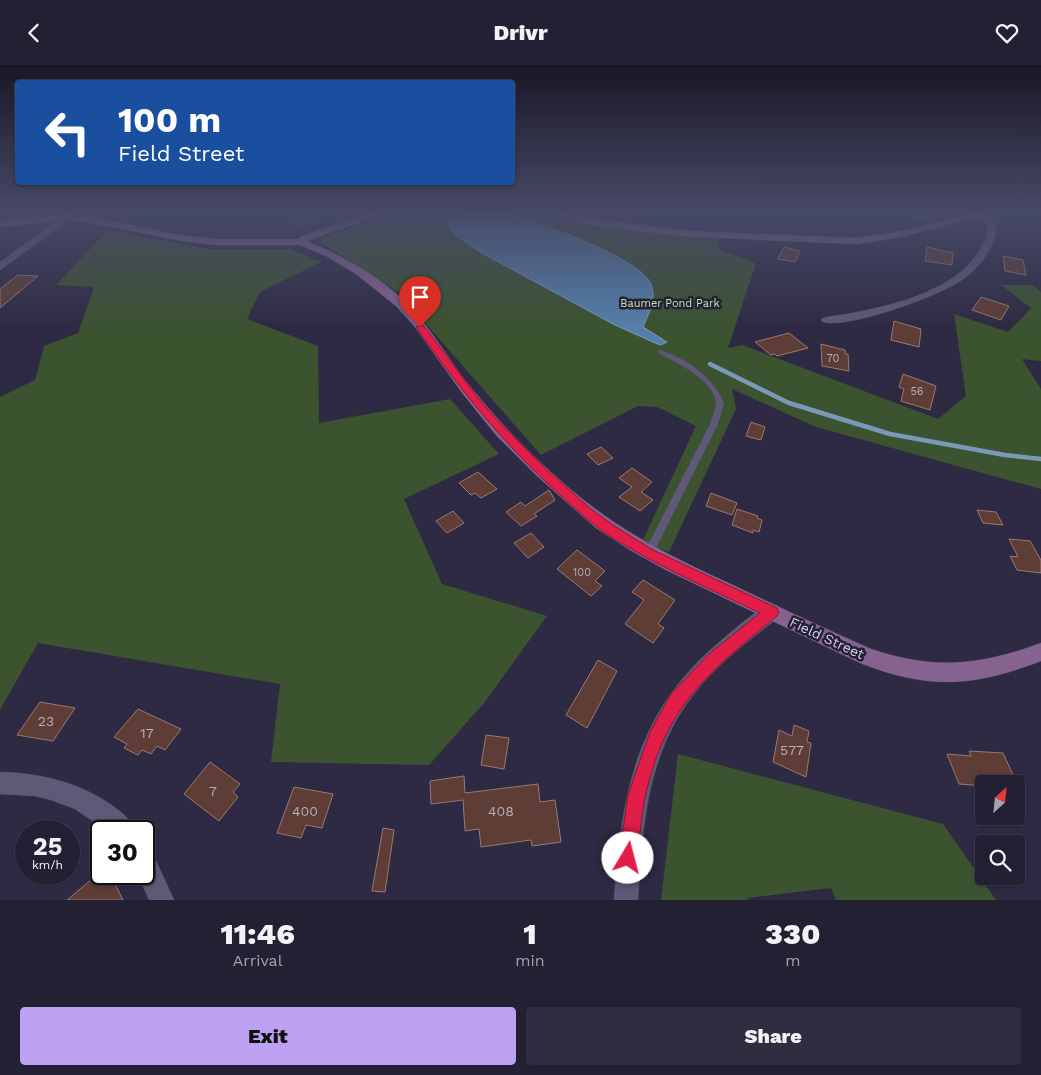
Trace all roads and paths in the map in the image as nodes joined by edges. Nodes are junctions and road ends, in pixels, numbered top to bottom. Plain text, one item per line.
1 (23, 250) edge
2 (319, 250) edge
3 (985, 250) edge
4 (0, 267) edge
5 (827, 320) dead end
6 (660, 353) dead end
7 (649, 553) junction
8 (772, 612) junction
9 (1041, 652) edge
10 (0, 783) edge
11 (113, 820) edge
12 (155, 885) edge
13 (162, 900) edge
14 (626, 900) edge

1 - 4 street
2 - 7 street, Field Street
3 - 5 street
6 - 7 lane
7 - 8 street, Field Street
8 - 9 street, Field Street
8 - 14 street
10 - 11 street
12 - 13 street

